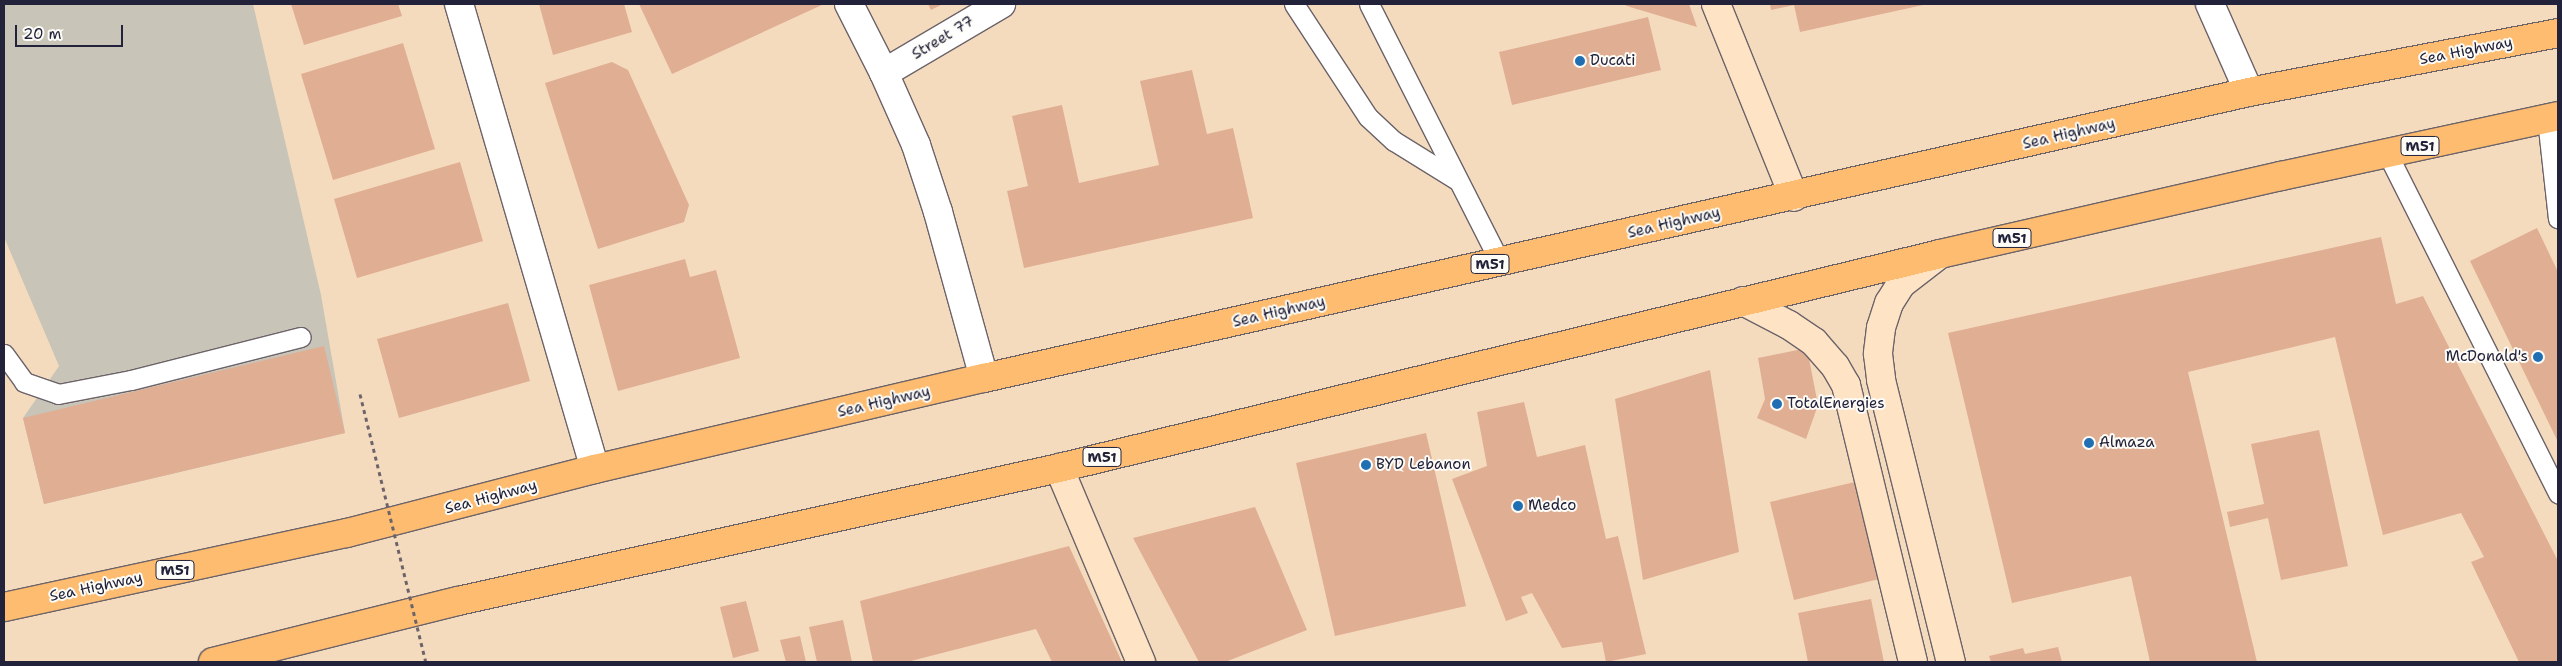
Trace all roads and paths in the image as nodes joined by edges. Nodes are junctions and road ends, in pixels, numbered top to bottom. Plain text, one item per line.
1 (458, 4) edge
2 (849, 4) edge
3 (1001, 4) edge
4 (1294, 4) edge
5 (1369, 4) edge
6 (1716, 4) edge
7 (2210, 4) edge
8 (2556, 32) edge
9 (884, 73) junction
10 (2249, 92) junction
11 (2553, 118) edge
12 (2387, 154) junction
13 (1458, 181) junction
14 (1794, 197) junction
15 (2558, 218) edge
16 (1940, 254) junction
17 (1500, 262) junction
18 (1743, 302) junction
19 (301, 337) dead end
20 (4, 354) edge
21 (984, 378) junction
22 (360, 394) dead end
23 (1059, 468) junction
24 (595, 469) junction
25 (2558, 493) edge
26 (4, 607) edge
27 (213, 662) edge
28 (426, 662) edge
29 (1141, 662) edge
30 (1913, 662) edge
31 (1951, 662) edge

1 - 24 street
2 - 9 street
3 - 9 street, Street 77
4 - 13 lane
5 - 13 lane
6 - 14 street
7 - 10 street
8 - 10 highway, Sea Highway / M51
9 - 21 street
10 - 14 highway, Sea Highway / M51
11 - 12 highway, M51
11 - 15 lane
12 - 16 highway, M51
12 - 25 lane
13 - 17 lane
14 - 17 highway, Sea Highway / M51
16 - 18 highway, M51
16 - 31 street
17 - 21 highway, Sea Highway / M51
18 - 23 highway, M51
18 - 30 street
19 - 20 lane
21 - 24 highway, Sea Highway / M51
22 - 28 path, bridge
23 - 27 highway, M51
23 - 29 street
24 - 26 highway, Sea Highway / M51

